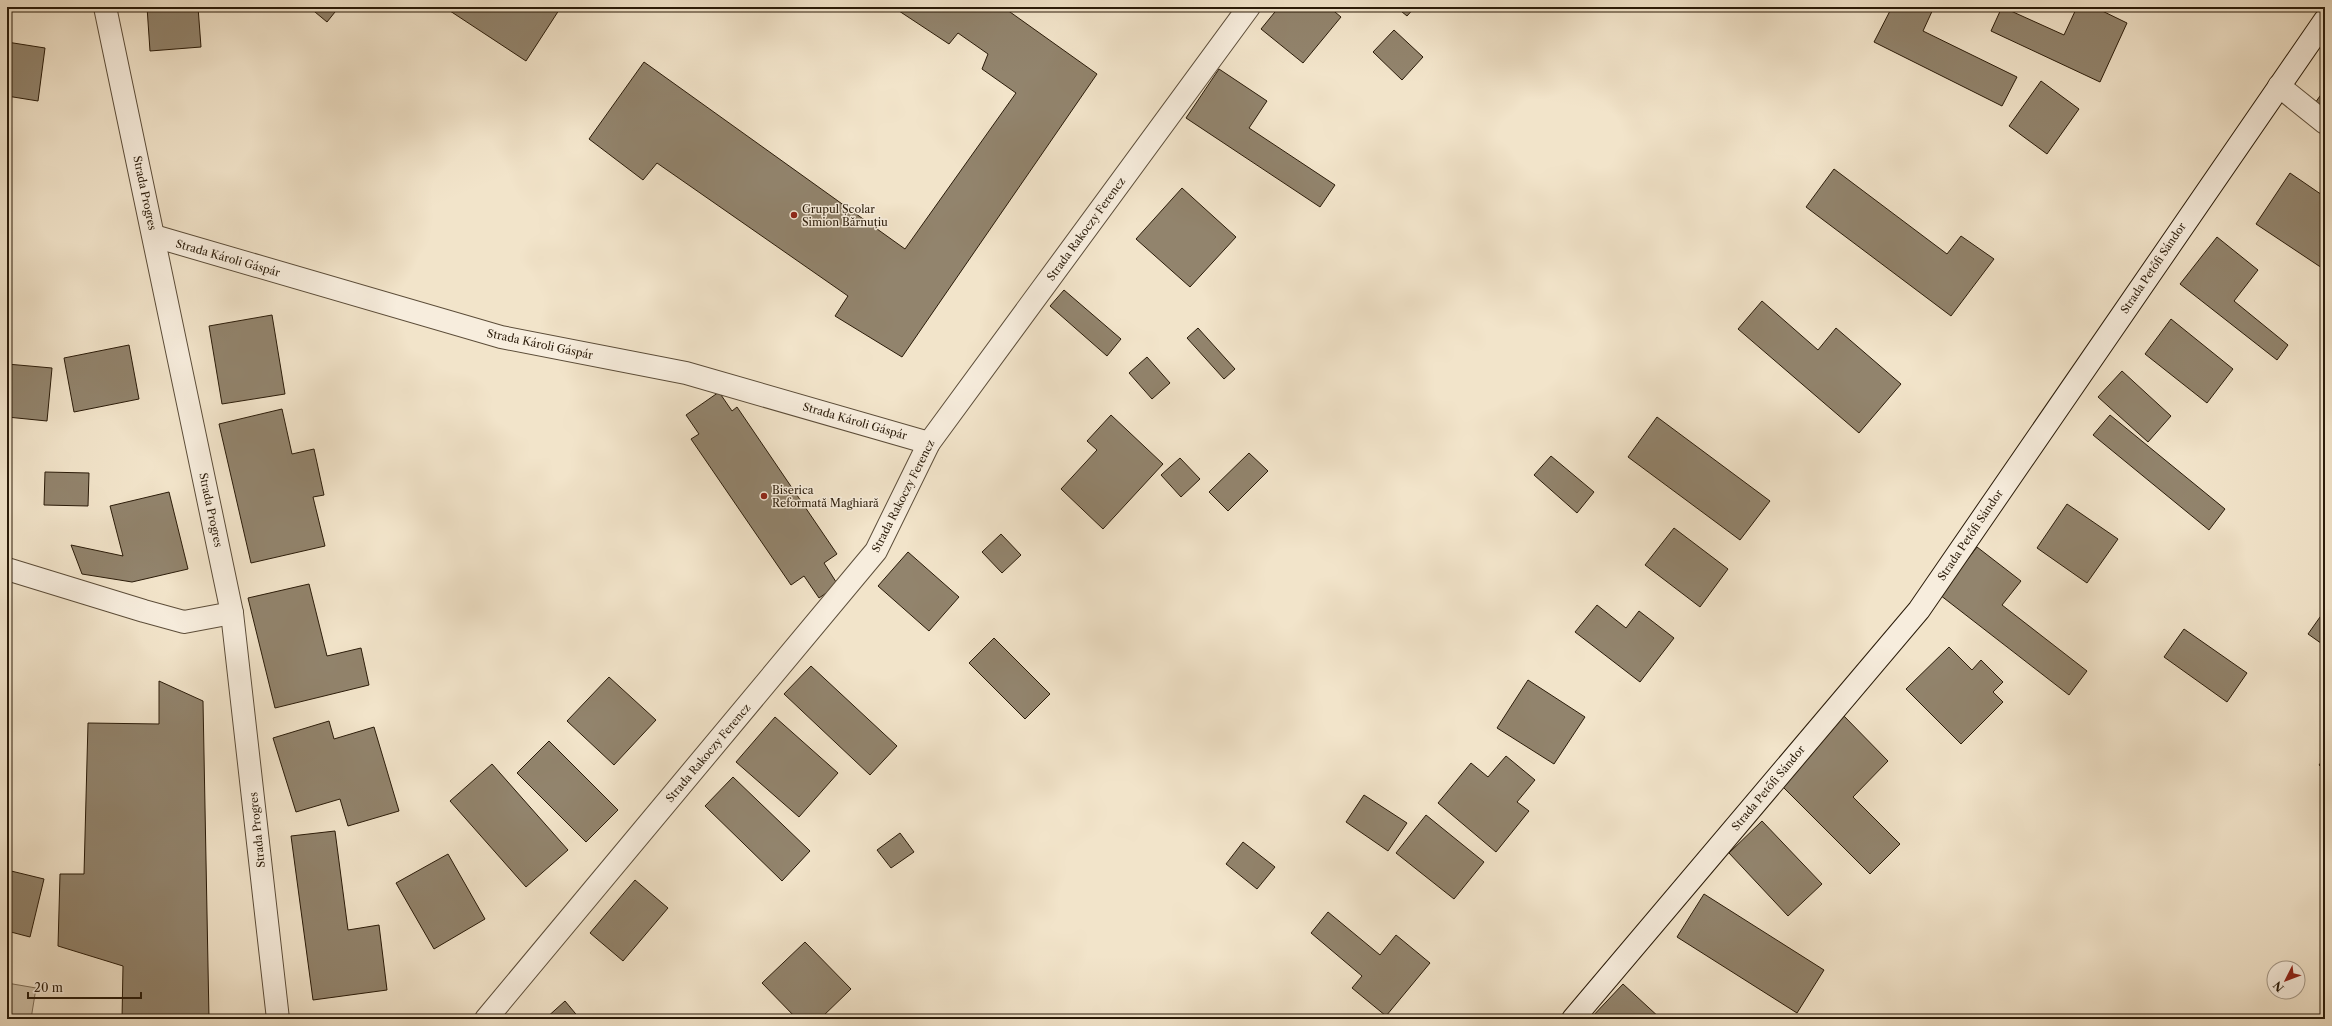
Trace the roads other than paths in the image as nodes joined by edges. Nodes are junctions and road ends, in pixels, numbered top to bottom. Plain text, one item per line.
1 (105, 7) edge
2 (1249, 7) edge
3 (2325, 20) edge
4 (2278, 86) junction
5 (2325, 123) edge
6 (154, 236) junction
7 (929, 443) junction
8 (7, 569) edge
9 (232, 613) junction
10 (278, 1019) edge
11 (486, 1019) edge
12 (1573, 1019) edge

1 - 6 street, Strada Progres
2 - 7 street, Strada Rakoczy Ferencz
3 - 4 street, Strada Petőfi Sándor
4 - 5 street
4 - 12 street, Strada Petőfi Sándor
6 - 7 street, Strada Károli Gáspár
6 - 9 street, Strada Progres
7 - 11 street, Strada Rakoczy Ferencz
8 - 9 street
9 - 10 street, Strada Progres

